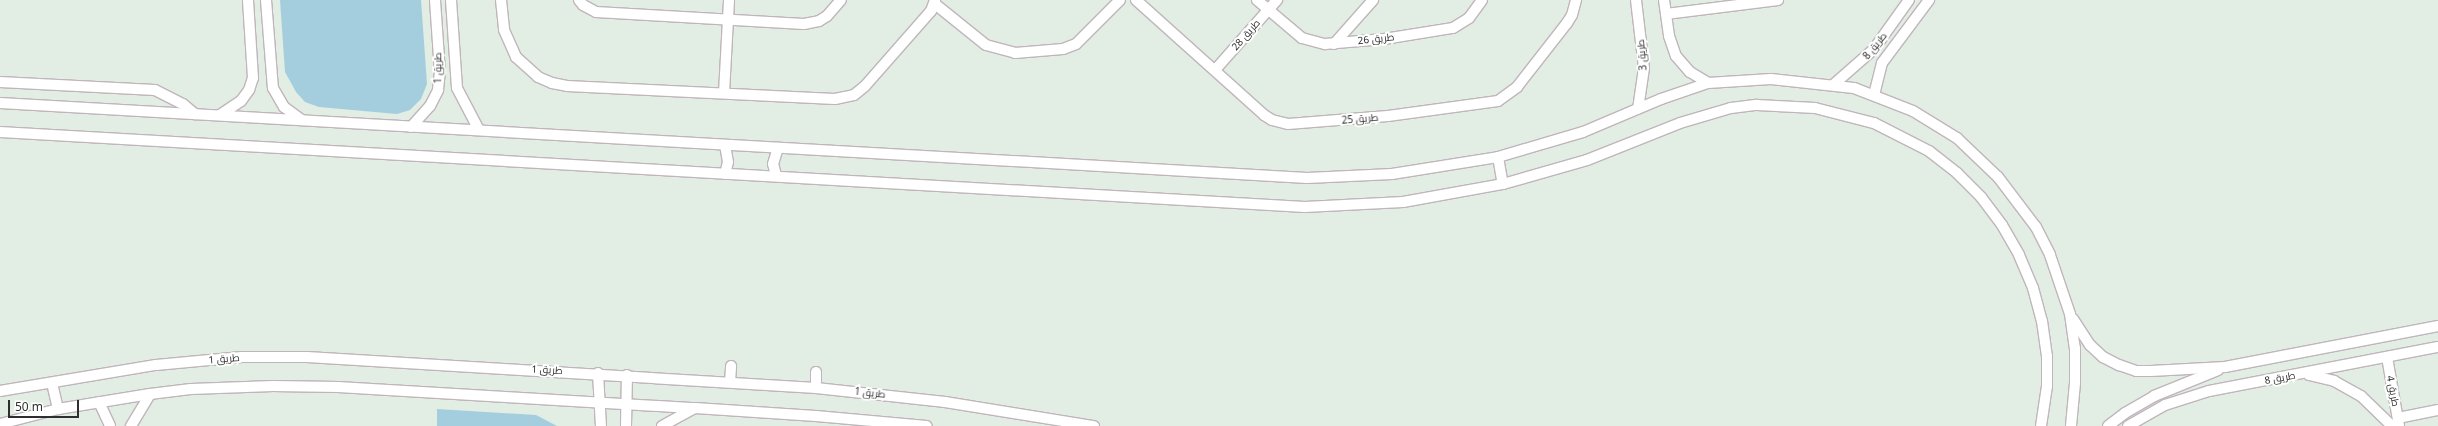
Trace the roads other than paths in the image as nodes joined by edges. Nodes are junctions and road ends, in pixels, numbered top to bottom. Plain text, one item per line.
1 (248, 0) edge
2 (266, 0) edge
3 (435, 0) edge
4 (451, 0) edge
5 (501, 0) edge
6 (579, 0) edge
7 (729, 0) edge
8 (841, 0) edge
9 (1120, 0) edge
10 (1136, 0) edge
11 (1257, 0) edge
12 (1277, 0) edge
13 (1373, 0) edge
14 (1482, 0) edge
15 (1576, 0) edge
16 (1636, 0) edge
17 (1664, 0) edge
18 (1778, 0) edge
19 (1909, 0) edge
20 (1929, 0) edge
21 (935, 2) edge
22 (1268, 10) junction
23 (1666, 14) junction
24 (728, 20) junction
25 (1334, 44) junction
26 (1215, 70) junction
27 (0, 82) edge
28 (1708, 83) junction
29 (1834, 85) junction
30 (724, 93) junction
31 (1874, 95) junction
32 (0, 103) edge
33 (1638, 109) junction
34 (195, 114) junction
35 (219, 116) junction
36 (302, 120) junction
37 (411, 127) junction
38 (478, 130) junction
39 (0, 132) edge
40 (725, 145) junction
41 (778, 148) junction
42 (1498, 157) junction
43 (725, 174) junction
44 (776, 176) junction
45 (1502, 184) junction
46 (2070, 314) junction
47 (2438, 326) edge
48 (2438, 347) edge
49 (2387, 357) junction
50 (731, 366) dead end
51 (2225, 367) junction
52 (816, 372) dead end
53 (598, 373) junction
54 (2302, 374) junction
55 (627, 375) junction
56 (730, 382) junction
57 (52, 383) junction
58 (816, 388) junction
59 (0, 391) edge
60 (150, 394) junction
61 (99, 402) junction
62 (600, 402) junction
63 (626, 404) junction
64 (695, 408) junction
65 (58, 409) junction
66 (2438, 410) edge
67 (2396, 423) edge
68 (0, 424) edge
69 (110, 426) edge
70 (131, 426) edge
71 (601, 426) edge
72 (626, 426) edge
73 (662, 426) edge
74 (927, 426) edge
75 (1094, 426) edge
76 (2041, 426) edge
77 (2071, 426) edge
78 (2108, 426) edge
79 (2128, 426) edge

1 - 35 street
2 - 36 street
3 - 37 street, طريق 1
4 - 38 street, طريق 1
5 - 30 street
6 - 24 street
7 - 24 street
8 - 24 street
9 - 21 street
10 - 26 street, طريق 25
11 - 22 street, طريق 26
12 - 22 street, طريق 28
13 - 25 street
14 - 25 street, طريق 26
15 - 26 street, طريق 25
16 - 33 street, طريق 3
17 - 23 street
18 - 23 street
19 - 29 street, طريق 8
20 - 31 street, طريق 8
21 - 30 street
22 - 25 street, طريق 26
22 - 26 street, طريق 28
23 - 28 street
24 - 30 street
27 - 34 street
28 - 29 street
28 - 33 street
29 - 31 street
31 - 46 street
32 - 34 street
33 - 42 street
34 - 35 street
35 - 36 street
36 - 37 street
37 - 38 street
38 - 40 street
39 - 43 street
40 - 41 street
40 - 43 street
41 - 42 street
41 - 44 street
42 - 45 street
43 - 44 street
44 - 45 street
45 - 76 street
46 - 51 street
46 - 77 street
47 - 51 street
48 - 49 street, طريق 8
49 - 54 street, طريق 8
49 - 67 street, طريق 4
50 - 56 street
51 - 78 street
52 - 58 street
53 - 55 street, طريق 1
53 - 57 street, طريق 1
53 - 62 street
54 - 67 street
54 - 79 street, طريق 8
55 - 56 street, طريق 1
55 - 63 street
56 - 58 street, طريق 1
57 - 59 street, طريق 1
57 - 65 street
58 - 75 street, طريق 1
60 - 61 street
60 - 62 street
60 - 70 street
61 - 65 street
61 - 69 street
62 - 63 street
62 - 71 street
63 - 64 street
63 - 72 street
64 - 73 street
64 - 74 street
65 - 68 street
66 - 67 street

